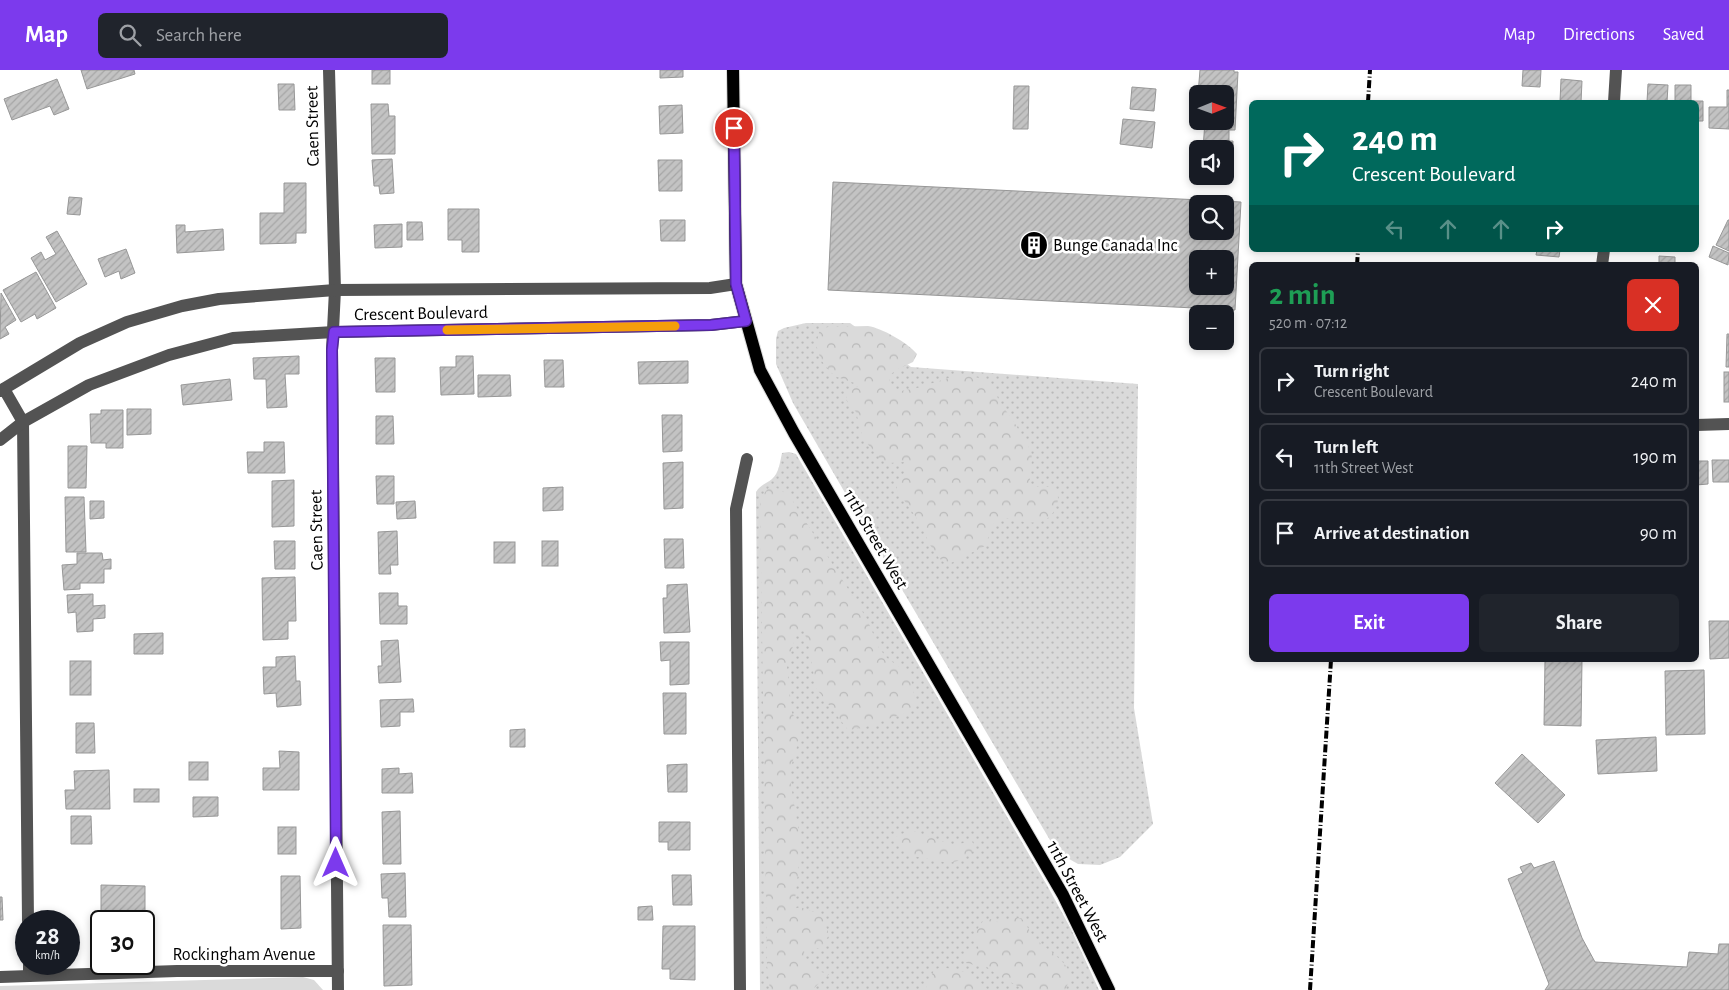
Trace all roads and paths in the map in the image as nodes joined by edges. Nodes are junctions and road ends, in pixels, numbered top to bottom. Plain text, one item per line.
1 (329, 70) edge
2 (733, 70) edge
3 (1616, 70) edge
4 (1614, 100) edge
5 (736, 284) junction
6 (335, 290) junction
7 (746, 321) junction
8 (334, 332) junction
9 (2, 390) edge
10 (23, 422) junction
11 (1729, 424) edge
12 (1699, 425) edge
13 (0, 440) edge
14 (747, 459) dead end
15 (28, 910) edge
16 (80, 970) edge
17 (338, 971) junction
18 (15, 973) edge
19 (0, 977) edge
20 (338, 990) edge
21 (740, 990) edge
22 (1109, 990) edge

1 - 6 street, Caen Street
2 - 5 main road, 11th Street West
3 - 4 street
5 - 6 street, Crescent Boulevard
5 - 7 main road, 11th Street West
6 - 8 street, Caen Street
6 - 9 street, Crescent Boulevard
7 - 8 street, Crescent Boulevard
7 - 22 main road, 11th Street West
8 - 10 street, Crescent Boulevard
8 - 17 street, Caen Street
9 - 10 street
10 - 13 street, Crescent Boulevard
10 - 15 street
11 - 12 street
14 - 21 street
16 - 17 street, Rockingham Avenue
17 - 20 street, Caen Street
18 - 19 street, Rockingham Avenue

